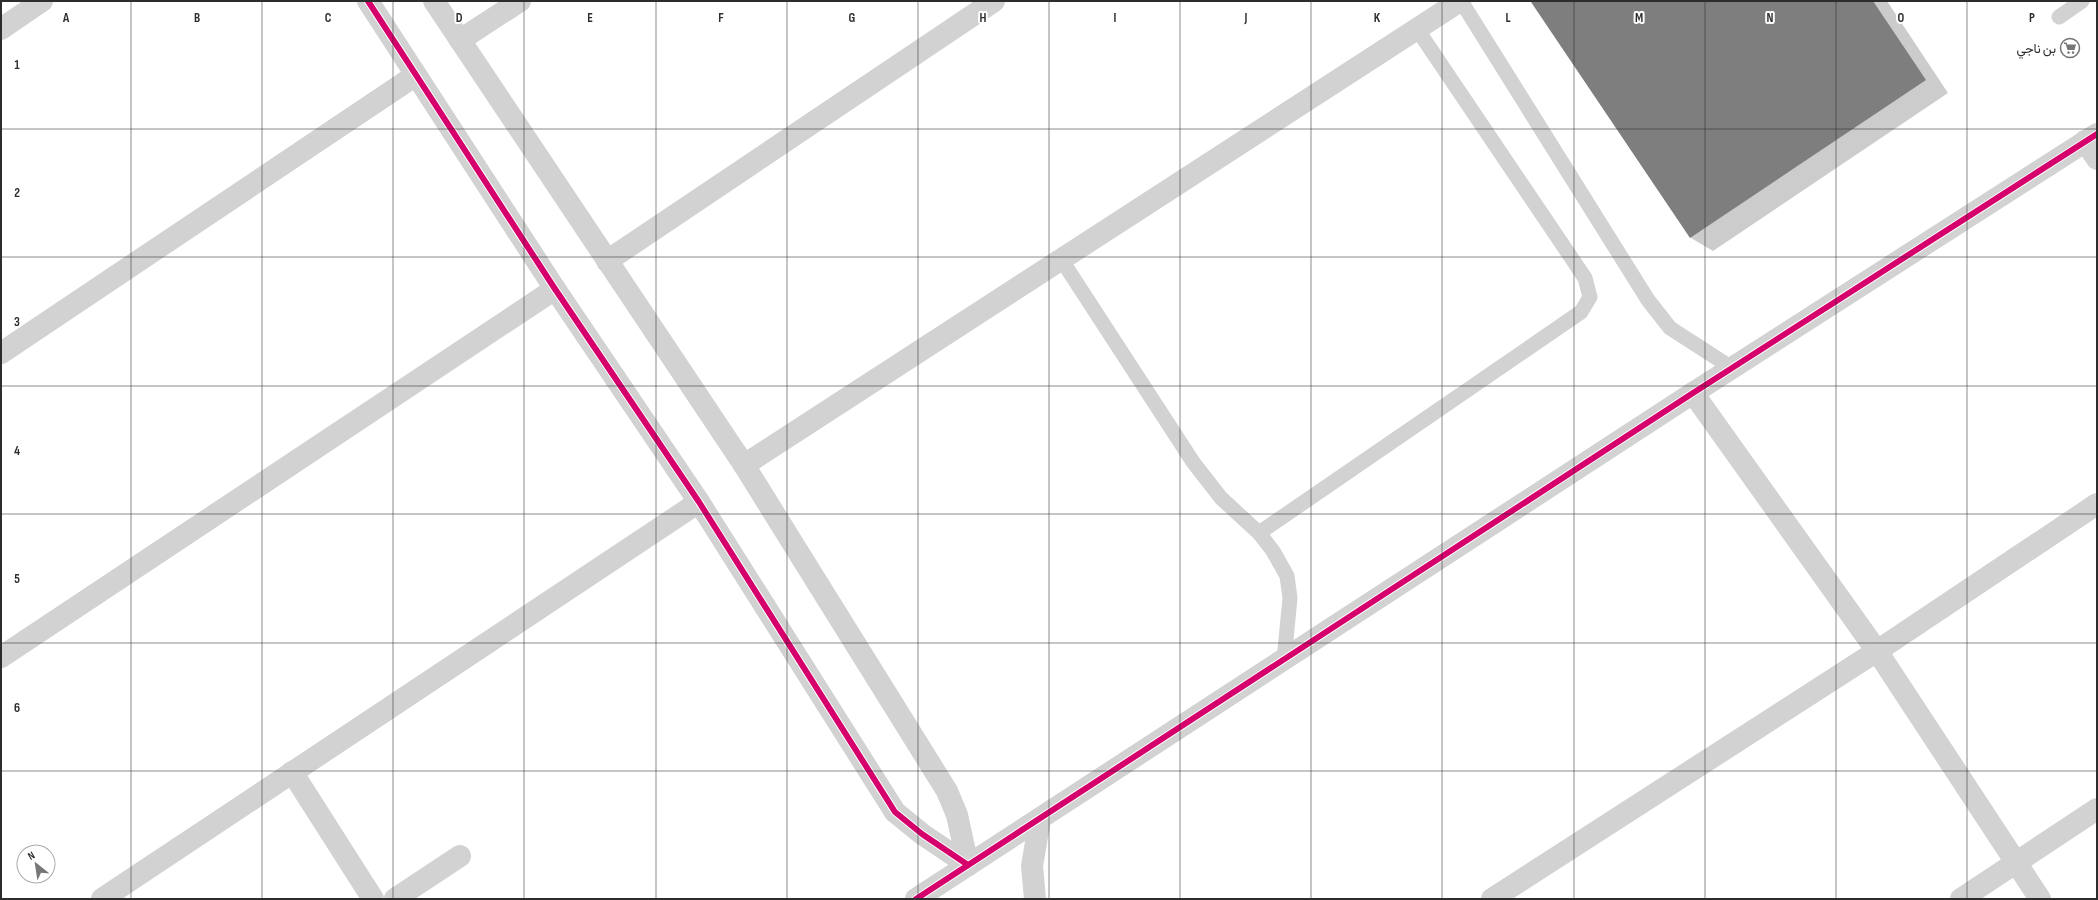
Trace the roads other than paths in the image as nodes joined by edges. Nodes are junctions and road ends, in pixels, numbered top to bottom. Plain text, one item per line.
1 (42, 1) edge
2 (368, 1) edge
3 (434, 1) edge
4 (520, 1) edge
5 (994, 1) edge
6 (1460, 1) edge
7 (2082, 1) edge
8 (2059, 17) dead end
9 (1, 28) edge
10 (1417, 29) junction
11 (460, 40) junction
12 (416, 75) junction
13 (2093, 145) edge
14 (1061, 259) junction
15 (607, 261) junction
16 (555, 289) junction
17 (1, 353) edge
18 (1732, 368) junction
19 (1693, 393) junction
20 (744, 465) junction
21 (698, 502) junction
22 (2097, 504) edge
23 (1259, 533) junction
24 (1877, 651) junction
25 (1, 657) edge
26 (1284, 660) junction
27 (292, 772) junction
28 (2097, 809) edge
29 (1040, 818) junction
30 (460, 856) dead end
31 (2016, 863) junction
32 (968, 865) junction
33 (102, 899) edge
34 (373, 899) edge
35 (394, 899) edge
36 (916, 899) edge
37 (1035, 899) edge
38 (1492, 899) edge
39 (1961, 899) edge
40 (2040, 899) edge

1 - 9 street
2 - 12 street
3 - 11 street
4 - 11 street
5 - 15 street
6 - 10 street
6 - 18 lane
7 - 8 lane
10 - 14 street
10 - 23 lane
11 - 15 street
12 - 16 street
12 - 17 street
13 - 18 street
14 - 20 street
14 - 23 lane
15 - 20 street
16 - 21 street
16 - 25 street
18 - 19 street
19 - 24 street
19 - 26 street
20 - 32 street
21 - 27 street
21 - 32 street
22 - 24 street
23 - 26 lane
24 - 31 street
24 - 38 street
26 - 29 street
27 - 33 street
27 - 34 street
28 - 31 street
29 - 32 street
29 - 37 street
30 - 35 street
31 - 39 street
31 - 40 street
32 - 36 street

